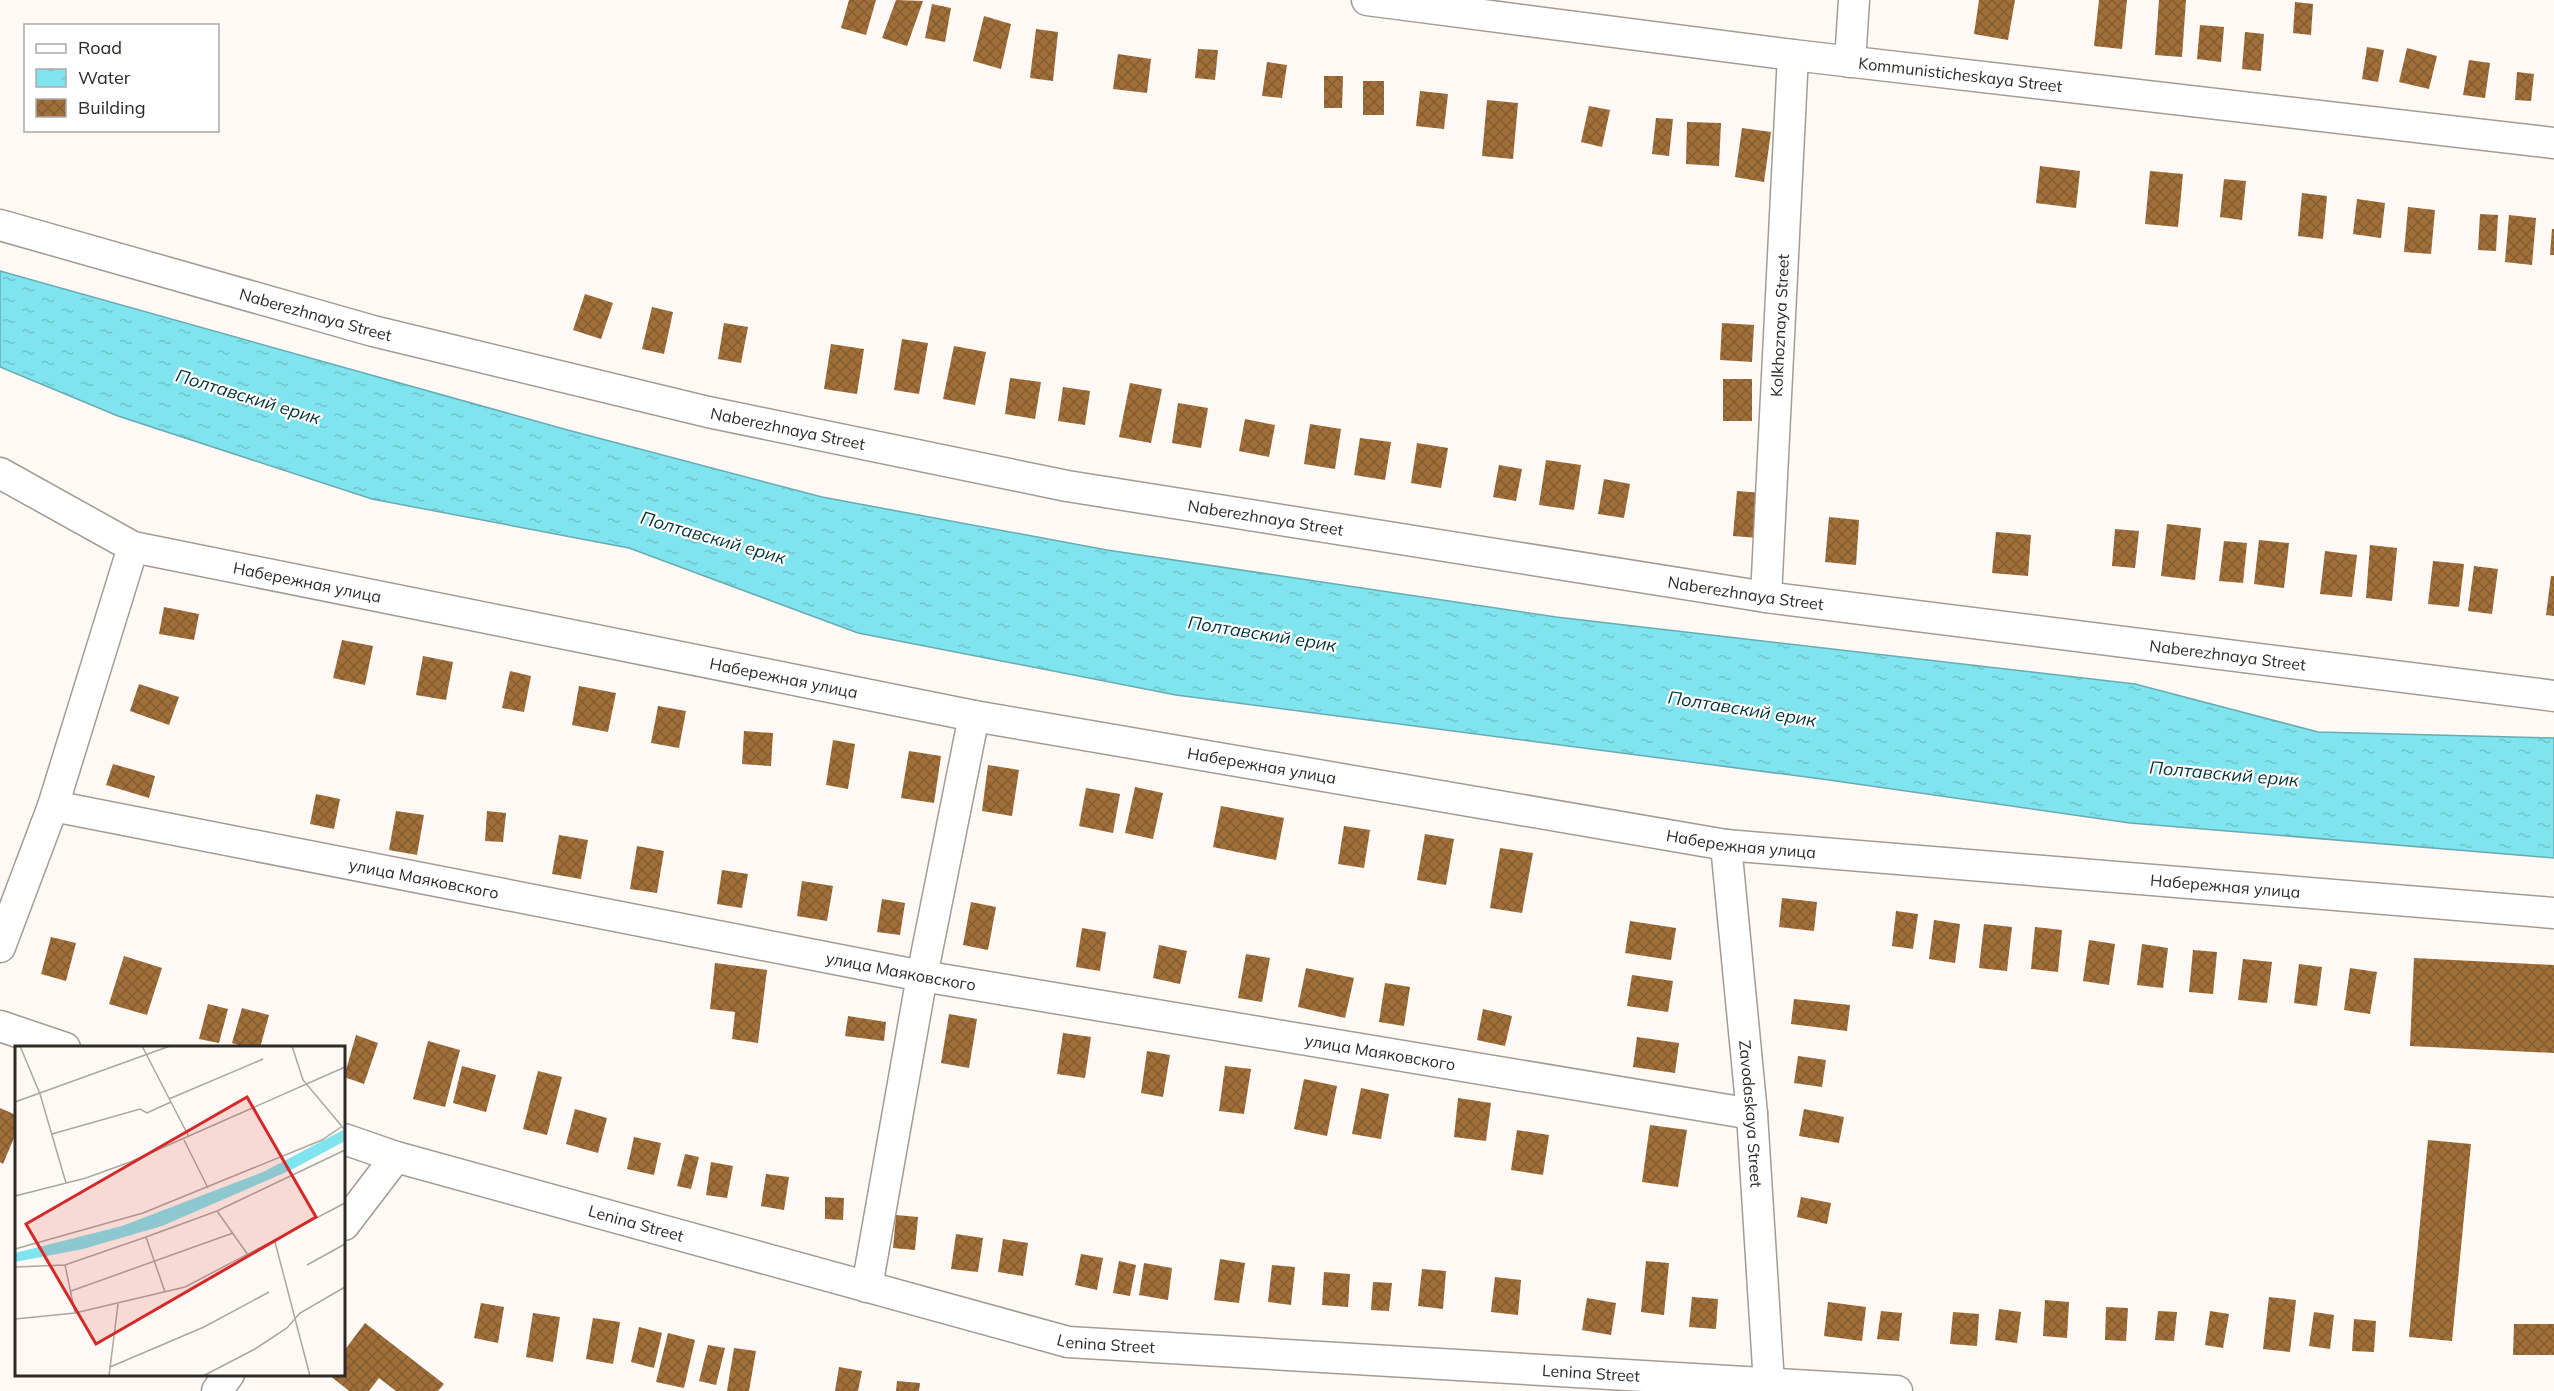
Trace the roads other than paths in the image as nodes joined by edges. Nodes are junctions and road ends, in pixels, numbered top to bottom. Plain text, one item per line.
1 (1367, 0) edge
2 (1854, 0) edge
3 (1793, 55) junction
4 (1850, 62) junction
5 (2554, 143) edge
6 (0, 225) edge
7 (0, 473) edge
8 (133, 547) junction
9 (1766, 597) junction
10 (2554, 696) edge
11 (974, 716) junction
12 (54, 806) junction
13 (1726, 845) junction
14 (2554, 913) edge
15 (0, 947) edge
16 (922, 976) junction
17 (0, 1026) edge
18 (62, 1046) edge
19 (1752, 1114) junction
20 (345, 1139) edge
21 (396, 1156) junction
22 (345, 1224) edge
23 (867, 1287) junction
24 (228, 1376) edge
25 (1769, 1384) junction
26 (217, 1391) edge
27 (1897, 1391) edge

1 - 3 street, Kommunisticheskaya Street
2 - 4 street
3 - 4 street, Kommunisticheskaya Street
3 - 9 street, Kolkhoznaya Street
4 - 5 street, Kommunisticheskaya Street
6 - 9 street, Naberezhnaya Street
7 - 8 street, Набережная улица
8 - 11 street, Набережная улица
8 - 12 street
9 - 10 street, Naberezhnaya Street
11 - 13 street, Набережная улица
11 - 16 street
12 - 15 street
12 - 16 street, улица Маяковского
13 - 14 street, Набережная улица
13 - 19 street, Zavodaskaya Street
16 - 19 street, улица Маяковского
16 - 23 street
17 - 18 street
19 - 25 street, Zavodaskaya Street
20 - 21 street, Lenina Street
21 - 22 street
21 - 23 street, Lenina Street
23 - 25 street, Lenina Street
24 - 26 street
25 - 27 street, Lenina Street

